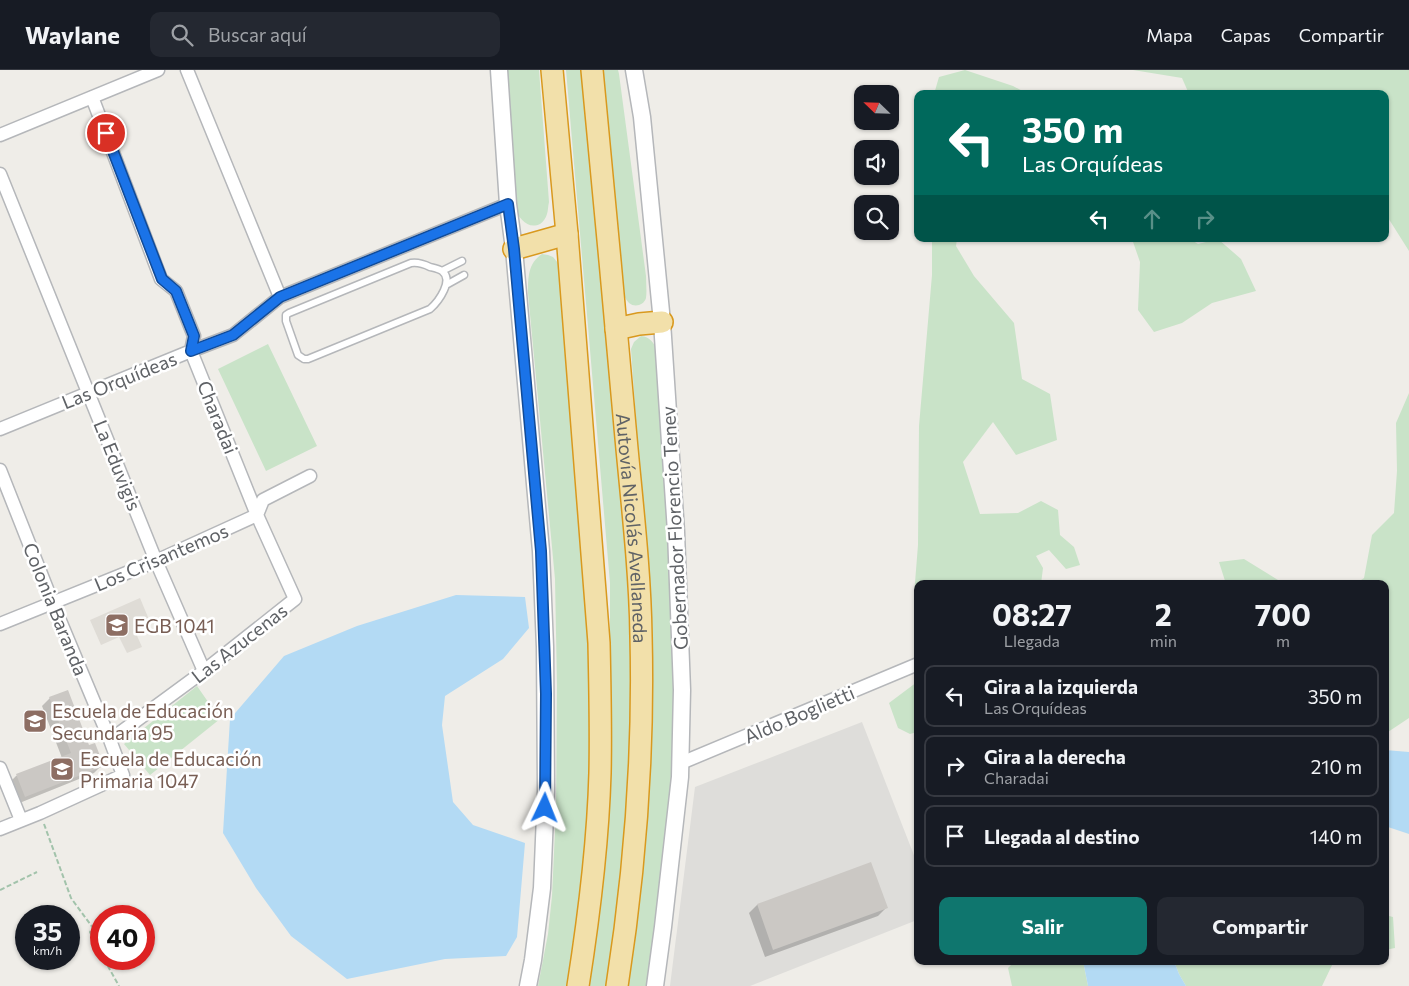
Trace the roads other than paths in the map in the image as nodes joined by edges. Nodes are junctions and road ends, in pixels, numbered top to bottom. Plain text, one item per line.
1 (158, 70) edge
2 (187, 70) edge
3 (499, 70) edge
4 (552, 70) edge
5 (592, 70) edge
6 (634, 70) edge
7 (92, 97) junction
8 (0, 135) edge
9 (0, 174) edge
10 (508, 204) junction
11 (567, 234) junction
12 (514, 249) junction
13 (462, 261) dead end
14 (442, 271) junction
15 (464, 275) dead end
16 (446, 285) junction
17 (280, 297) junction
18 (662, 322) junction
19 (616, 329) junction
20 (191, 351) junction
21 (89, 393) junction
22 (0, 429) edge
23 (0, 470) edge
24 (310, 476) dead end
25 (257, 515) junction
26 (156, 561) junction
27 (295, 599) joint
28 (53, 604) junction
29 (0, 624) edge
30 (914, 666) edge
31 (204, 671) junction
32 (110, 740) junction
33 (681, 763) junction
34 (0, 768) edge
35 (21, 820) junction
36 (0, 829) edge
37 (528, 986) edge
38 (578, 986) edge
39 (617, 986) edge
40 (655, 986) edge

1 - 7 street
2 - 17 street
3 - 10 street
4 - 11 highway
5 - 19 highway, Autovía Nicolás Avellaneda
6 - 18 street, Gobernador Florencio Tenev
7 - 8 street
7 - 20 street, Charadai
9 - 21 street, La Eduvigis
10 - 12 street
10 - 17 street, Las Orquídeas
11 - 12 highway
11 - 38 highway
12 - 37 street
13 - 14 lane
14 - 16 lane
14 - 16 lane
15 - 16 lane
17 - 20 street, Las Orquídeas
18 - 19 highway
18 - 33 street, Gobernador Florencio Tenev
19 - 39 highway, Autovía Nicolás Avellaneda
20 - 21 street, Las Orquídeas
20 - 25 street, Charadai
21 - 22 street, Las Orquídeas
21 - 26 street, La Eduvigis
23 - 28 street, Colonia Baranda
24 - 25 street, Los Crisantemos
25 - 26 street, Los Crisantemos
25 - 27 street, Charadai
26 - 28 street, Los Crisantemos
26 - 31 street, La Eduvigis
27 - 31 street, Las Azucenas
28 - 29 street, Los Crisantemos
28 - 32 street, Colonia Baranda
30 - 33 street, Aldo Boglietti
31 - 32 street, Las Azucenas
32 - 35 street, Colonia Baranda
33 - 40 street, Gobernador Florencio Tenev
34 - 35 street
35 - 36 street

